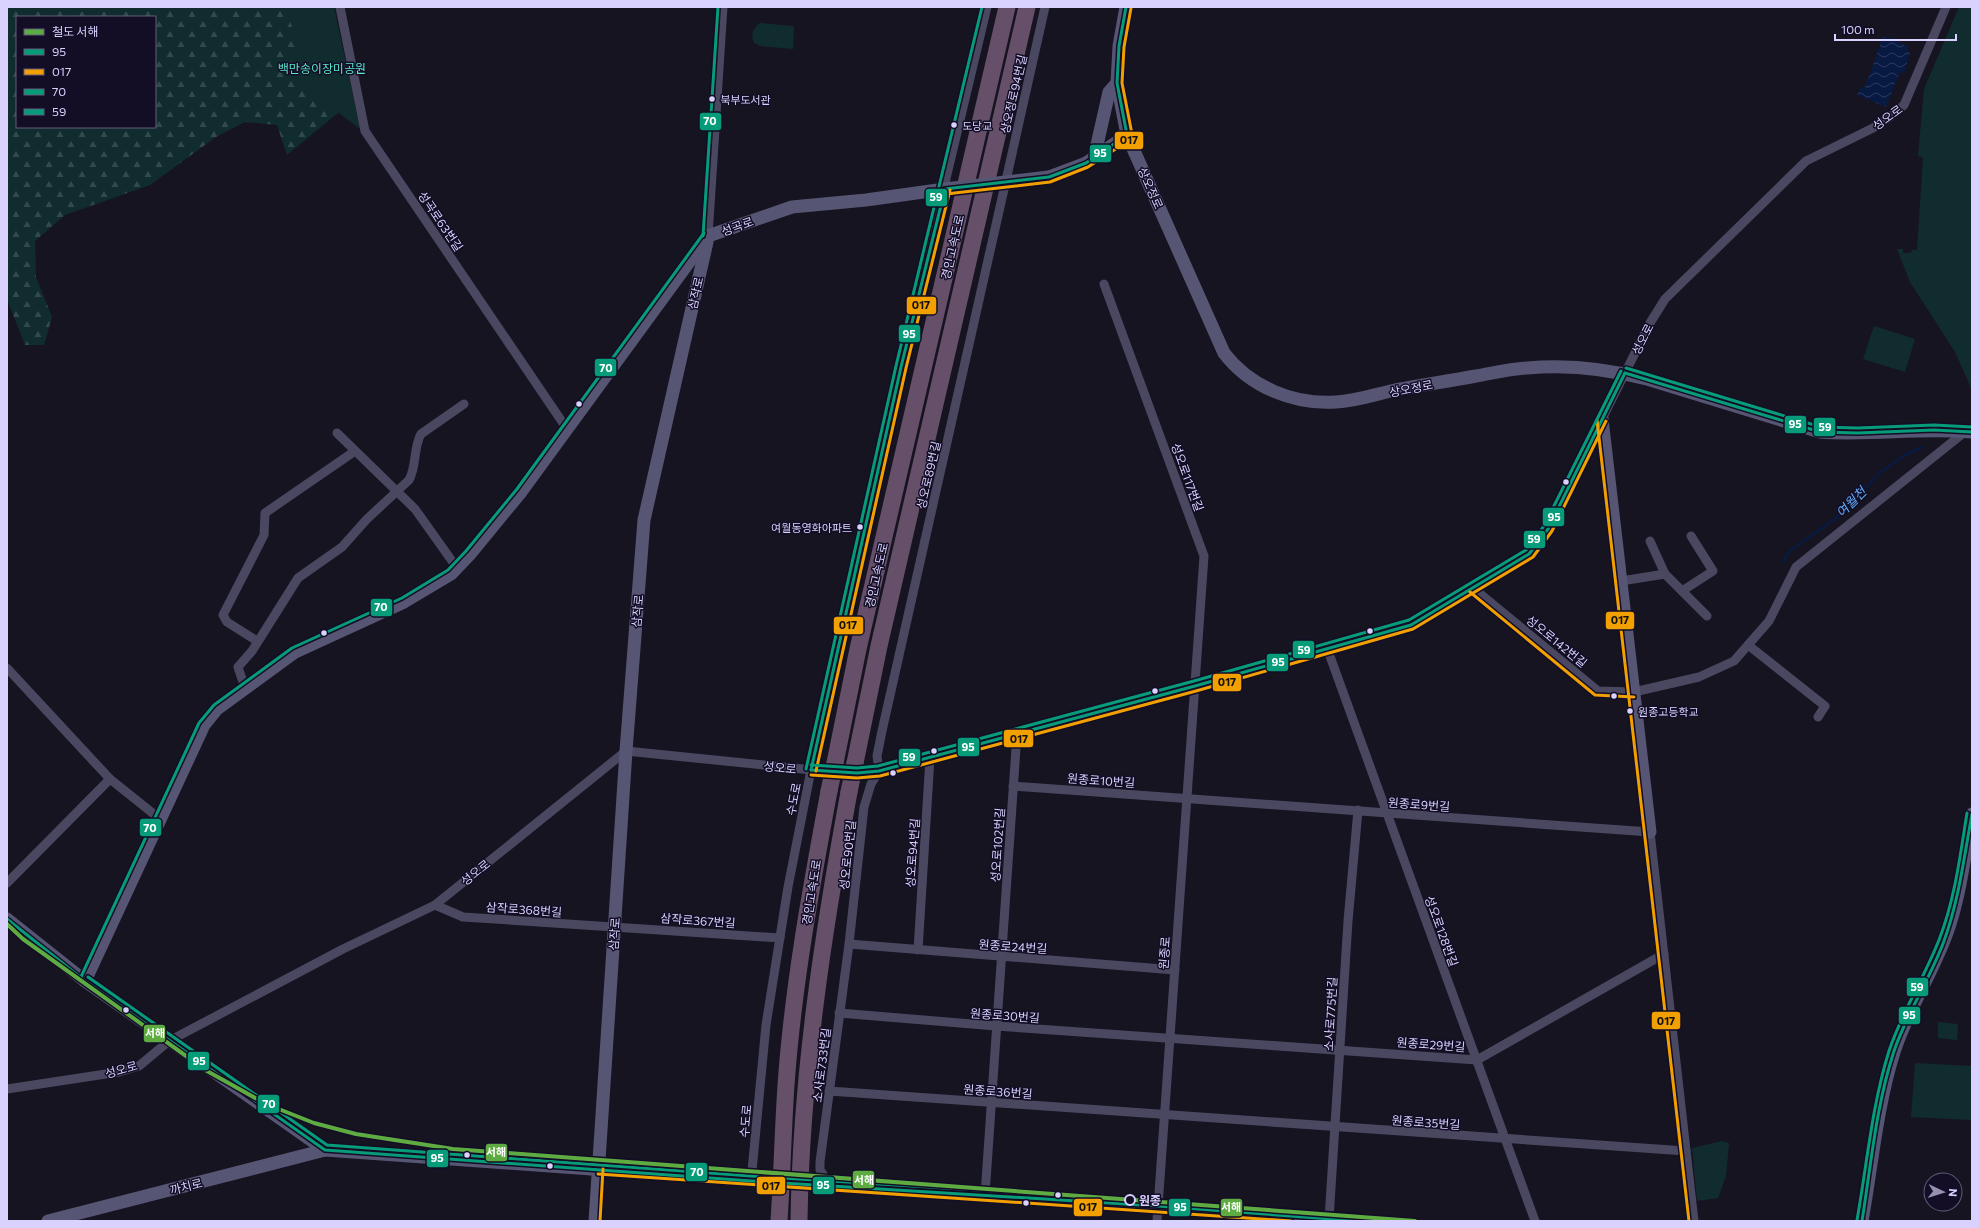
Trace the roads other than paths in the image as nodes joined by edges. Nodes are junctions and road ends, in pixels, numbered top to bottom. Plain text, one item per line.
1 (340, 7) edge
2 (722, 7) edge
3 (987, 7) edge
4 (1007, 7) edge
5 (1027, 7) edge
6 (1045, 7) edge
7 (1126, 7) edge
8 (1946, 7) edge
9 (1117, 83) junction
10 (1127, 135) junction
11 (1094, 158) junction
12 (1004, 186) joint
13 (945, 189) junction
14 (708, 236) junction
15 (1104, 284) dead end
16 (1625, 373) junction
17 (464, 404) dead end
18 (1602, 419) junction
19 (567, 429) junction
20 (1969, 431) edge
21 (337, 433) dead end
22 (355, 451) junction
23 (396, 490) junction
24 (1691, 536) dead end
25 (1650, 540) dead end
26 (457, 568) junction
27 (1665, 574) junction
28 (1621, 581) junction
29 (1473, 588) junction
30 (1682, 591) junction
31 (1707, 616) dead end
32 (257, 641) junction
33 (1748, 645) junction
34 (1327, 648) junction
35 (7, 668) edge
36 (1195, 686) junction
37 (245, 688) junction
38 (1634, 692) junction
39 (1818, 718) dead end
40 (1017, 734) junction
41 (626, 751) junction
42 (930, 758) junction
43 (811, 770) junction
44 (879, 771) junction
45 (110, 779) junction
46 (1013, 786) junction
47 (1187, 798) junction
48 (1358, 810) junction
49 (1386, 814) junction
50 (1972, 814) edge
51 (160, 819) junction
52 (1650, 832) junction
53 (7, 883) edge
54 (435, 905) junction
55 (7, 919) edge
56 (614, 926) junction
57 (780, 938) junction
58 (849, 944) junction
59 (918, 950) junction
60 (1664, 954) junction
61 (1001, 957) junction
62 (1175, 970) junction
63 (85, 981) junction
64 (840, 1013) junction
65 (996, 1026) junction
66 (1170, 1039) junction
67 (169, 1041) junction
68 (1340, 1050) junction
69 (1478, 1060) junction
70 (7, 1089) edge
71 (829, 1091) junction
72 (991, 1103) junction
73 (1164, 1116) junction
74 (1334, 1128) junction
75 (1507, 1139) junction
76 (325, 1150) junction
77 (1686, 1151) junction
78 (598, 1169) junction
79 (751, 1181) junction
80 (772, 1182) dead end
81 (815, 1185) dead end
82 (831, 1186) junction
83 (985, 1195) junction
84 (1158, 1206) junction
85 (1329, 1219) junction
86 (48, 1221) edge
87 (595, 1221) edge
88 (780, 1221) edge
89 (799, 1221) edge
90 (1157, 1221) edge
91 (1358, 1221) edge
92 (1536, 1221) edge
93 (1694, 1221) edge
94 (1862, 1221) edge

1 - 19 street, 성곡로63번길
2 - 14 street, 삼작로
3 - 13 street, 수도로
4 - 88 highway, 경인고속도로, bridge
5 - 89 highway, 경인고속도로, bridge
6 - 12 street, 상오정로94번길
7 - 9 street, 상오정로
8 - 16 street, 성오로
9 - 10 street, 상오정로
9 - 11 street
10 - 11 street, 성곡로
10 - 16 street, 상오정로
11 - 13 street, 성곡로, bridge
12 - 44 street, 성오로89번길
13 - 14 street, 성곡로
13 - 43 street, 수도로
14 - 19 street, 성곡로
14 - 41 street, 삼작로
15 - 36 street, 성오로117번길
16 - 18 street, 성오로
16 - 20 street, 상오정로
17 - 23 street
18 - 28 street
18 - 29 street, 성오로
19 - 26 street, 성곡로
20 - 33 street, 성오로142번길
21 - 22 street
22 - 23 street
22 - 32 street
23 - 26 street
23 - 32 street
24 - 30 street
25 - 27 street
26 - 37 street, 성곡로
27 - 28 street
27 - 30 street
28 - 38 street
29 - 34 street, 성오로
29 - 38 street, 성오로142번길
30 - 31 street
32 - 37 street
33 - 38 street, 성오로142번길
33 - 39 street
34 - 36 street, 성오로
34 - 49 street, 성오로128번길
35 - 45 street
36 - 40 street, 성오로
36 - 47 street, 원종로
37 - 51 street, 성곡로
38 - 52 street
40 - 42 street, 성오로
40 - 46 street, 성오로102번길
41 - 43 street, 성오로
41 - 54 street, 성오로
41 - 56 street, 삼작로
42 - 44 street, 성오로
42 - 59 street, 성오로94번길
43 - 44 street, 성오로
43 - 57 street, 수도로
44 - 58 street, 성오로90번길
45 - 51 street
45 - 53 street
46 - 47 street, 원종로10번길
46 - 61 street, 성오로102번길
47 - 48 street, 원종로9번길
47 - 62 street, 원종로
48 - 49 street, 원종로9번길
48 - 68 street, 소사로775번길
49 - 52 street, 원종로9번길
49 - 69 street, 성오로128번길
50 - 94 street
51 - 63 street, 성곡로
52 - 60 street
54 - 56 street, 삼작로368번길
54 - 67 street, 성오로
55 - 63 street
56 - 57 street, 삼작로367번길
56 - 78 street, 삼작로
57 - 79 street, 수도로
58 - 59 street, 원종로24번길
58 - 64 street, 소사로733번길
59 - 61 street, 원종로24번길
60 - 69 street, 원종로29번길
60 - 77 street
61 - 62 street, 원종로24번길
61 - 65 street, 성오로102번길
62 - 66 street, 원종로
63 - 67 street
64 - 65 street, 원종로30번길
64 - 71 street, 소사로733번길
65 - 66 street, 원종로30번길
65 - 72 street, 성오로102번길
66 - 68 street, 원종로29번길
66 - 73 street, 원종로
67 - 70 street, 성오로
67 - 76 street
68 - 69 street, 원종로29번길
68 - 74 street, 소사로775번길
69 - 75 street, 성오로128번길
71 - 72 street, 원종로36번길
71 - 82 street, 소사로733번길
72 - 73 street, 원종로36번길
72 - 83 street, 성오로102번길
73 - 74 street, 원종로35번길
73 - 84 street, 원종로
74 - 75 street, 원종로35번길
74 - 85 street, 소사로775번길
75 - 77 street, 원종로35번길
75 - 92 street, 성오로128번길
76 - 78 street
76 - 86 street, 까치로
77 - 93 street
78 - 79 street
78 - 87 street, 삼작로
79 - 80 street
81 - 82 street
82 - 83 street
83 - 84 street
84 - 85 street
84 - 90 street, 원종로
85 - 91 street

